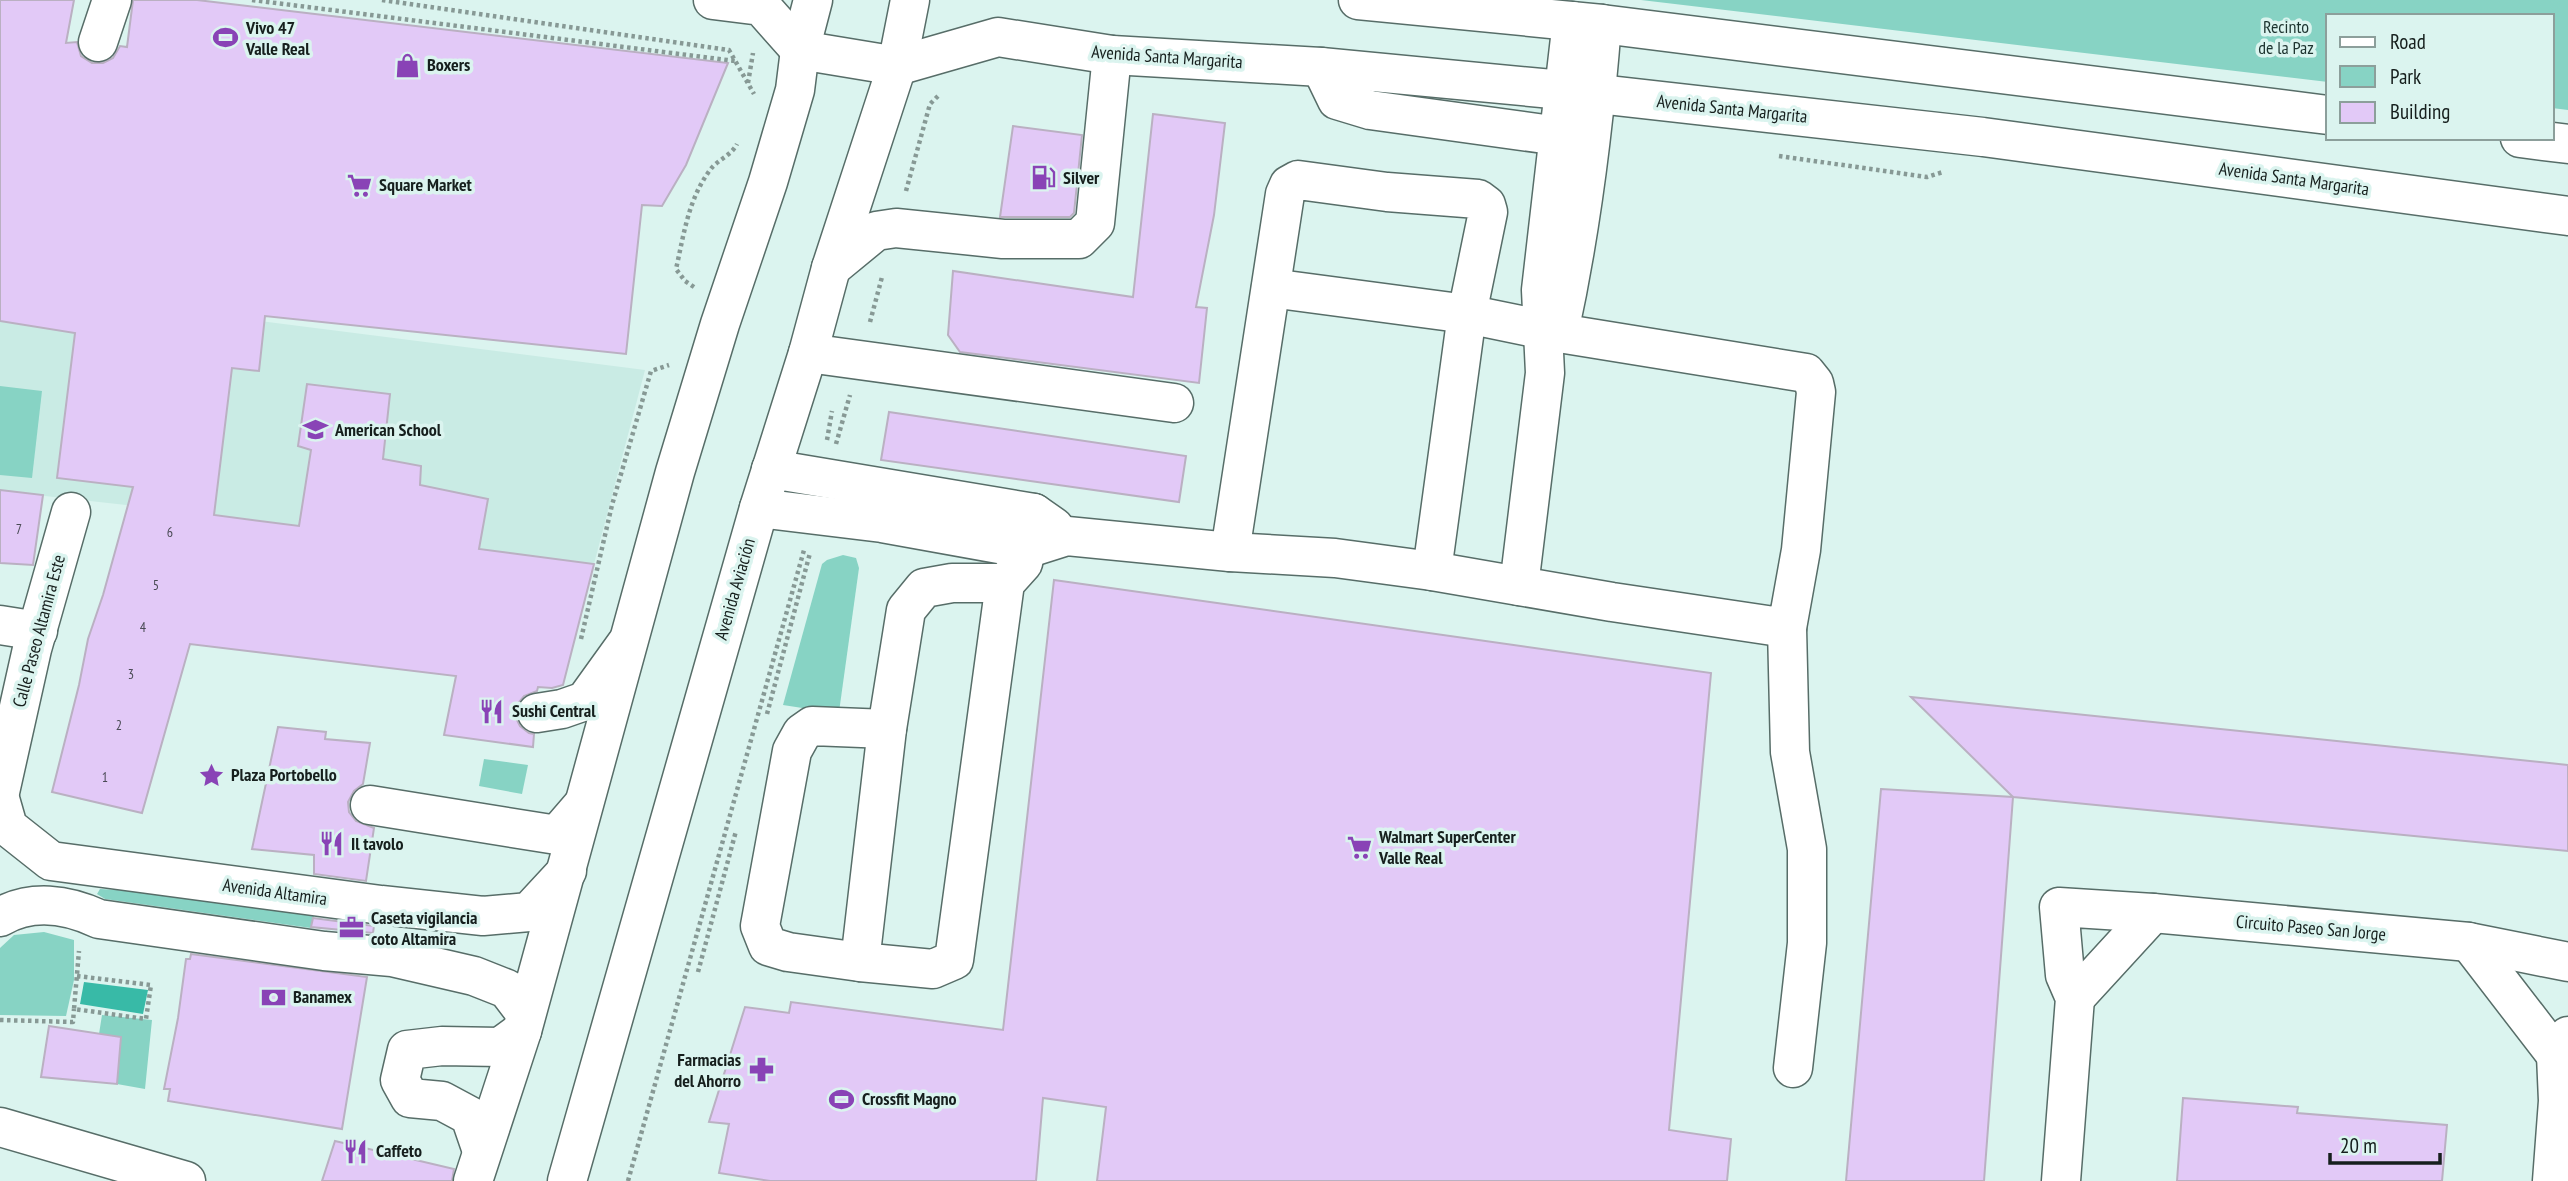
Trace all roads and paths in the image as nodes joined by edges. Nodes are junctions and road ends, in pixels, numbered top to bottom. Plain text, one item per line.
1 (112, 0) edge
2 (252, 0) edge
3 (382, 0) edge
4 (713, 0) edge
5 (813, 0) edge
6 (909, 0) edge
7 (1358, 0) edge
8 (1587, 23) junction
9 (98, 42) dead end
10 (800, 50) junction
11 (1112, 55) junction
12 (735, 61) junction
13 (897, 66) junction
14 (1321, 68) junction
15 (1580, 92) junction
16 (756, 98) dead end
17 (930, 104) dead end
18 (2326, 114) edge
19 (1559, 136) junction
20 (740, 139) dead end
21 (2536, 140) edge
22 (2568, 144) edge
23 (2568, 215) edge
24 (896, 228) junction
25 (831, 268) junction
26 (1271, 288) junction
27 (695, 297) dead end
28 (1467, 314) junction
29 (1550, 332) junction
30 (808, 352) junction
31 (859, 360) junction
32 (671, 363) dead end
33 (1174, 404) dead end
34 (771, 469) junction
35 (827, 478) junction
36 (758, 508) junction
37 (71, 512) dead end
38 (1030, 531) junction
39 (807, 539) dead end
40 (1230, 552) junction
41 (1432, 570) junction
42 (1005, 583) junction
43 (1518, 586) junction
44 (0, 625) edge
45 (1787, 628) junction
46 (38, 631) junction
47 (580, 642) dead end
48 (626, 644) junction
49 (537, 713) dead end
50 (887, 729) junction
51 (0, 792) edge
52 (0, 799) edge
53 (370, 805) dead end
54 (582, 806) junction
55 (567, 871) junction
56 (398, 907) junction
57 (2153, 913) junction
58 (0, 917) edge
59 (2469, 942) junction
60 (80, 943) dead end
61 (392, 957) junction
62 (860, 962) junction
63 (2568, 962) edge
64 (77, 976) junction
65 (2075, 998) junction
66 (74, 1009) junction
67 (0, 1020) edge
68 (524, 1022) junction
69 (2562, 1046) edge
70 (1793, 1068) dead end
71 (0, 1127) edge
72 (477, 1166) edge
73 (186, 1181) edge
74 (567, 1181) edge
75 (628, 1181) edge
76 (2060, 1181) edge
77 (2552, 1181) edge

1 - 9 main road
2 - 12 path
3 - 12 path
4 - 10 main road
5 - 10 main road
6 - 13 main road, Avenida Aviación
7 - 8 main road
8 - 15 main road
8 - 18 main road
10 - 13 main road
10 - 48 main road
11 - 13 main road, Avenida Santa Margarita
11 - 14 main road, Avenida Santa Margarita
11 - 24 main road
12 - 16 path
13 - 25 main road, Avenida Aviación
14 - 15 main road, Avenida Santa Margarita
14 - 19 main road
15 - 19 main road
15 - 23 main road, Avenida Santa Margarita
15 - 29 main road
17 - 24 path
19 - 29 main road
20 - 27 path
21 - 22 main road
24 - 25 main road
24 - 31 path
25 - 30 main road, Avenida Aviación
26 - 28 main road
26 - 28 main road
26 - 40 main road
28 - 29 main road
28 - 41 main road
29 - 43 main road
29 - 45 main road
30 - 31 main road
30 - 34 main road, Avenida Aviación
31 - 33 main road
31 - 35 path
32 - 47 path
34 - 35 main road
34 - 36 main road, Avenida Aviación
35 - 38 main road
36 - 38 main road
36 - 74 main road, Avenida Aviación
37 - 46 main road, Calle Paseo Altamira Este
38 - 40 main road
38 - 42 main road
39 - 75 path
40 - 41 main road
41 - 43 main road
42 - 50 main road
42 - 62 main road
43 - 45 main road
44 - 46 main road
45 - 70 main road
46 - 51 main road, Calle Paseo Altamira Este
48 - 49 main road
48 - 54 main road
50 - 62 main road
50 - 62 main road
52 - 56 main road, Avenida Altamira
53 - 54 main road
54 - 55 main road
55 - 56 main road, Avenida Altamira
55 - 68 main road
56 - 61 main road
57 - 59 main road, Circuito Paseo San Jorge
57 - 65 main road
57 - 65 main road, Circuito Paseo San Jorge
58 - 61 main road
59 - 63 main road, Circuito Paseo San Jorge
59 - 69 main road
60 - 64 path
61 - 68 main road
64 - 66 path
64 - 66 path
65 - 76 main road, Circuito Paseo San Jorge
66 - 67 path
68 - 72 main road
68 - 72 main road
69 - 77 main road
71 - 73 main road

